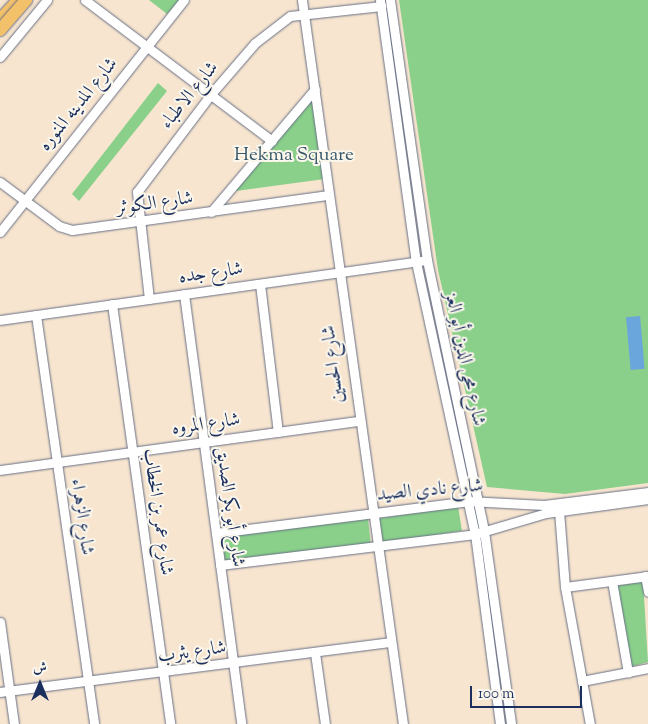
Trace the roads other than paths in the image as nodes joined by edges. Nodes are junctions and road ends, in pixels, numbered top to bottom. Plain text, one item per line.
1 (18, 0) edge
2 (26, 0) edge
3 (47, 0) edge
4 (184, 0) edge
5 (302, 0) edge
6 (390, 0) edge
7 (87, 1) edge
8 (380, 3) edge
9 (304, 13) junction
10 (0, 18) edge
11 (0, 30) edge
12 (146, 47) junction
13 (0, 58) edge
14 (315, 89) junction
15 (211, 94) junction
16 (272, 141) junction
17 (0, 182) edge
18 (329, 195) junction
19 (23, 201) junction
20 (211, 212) junction
21 (138, 223) junction
22 (0, 232) edge
23 (427, 260) junction
24 (416, 262) junction
25 (339, 272) junction
26 (260, 284) junction
27 (184, 294) junction
28 (149, 299) junction
29 (112, 304) junction
30 (36, 315) junction
31 (0, 320) edge
32 (357, 421) junction
33 (278, 432) junction
34 (204, 442) junction
35 (132, 452) junction
36 (57, 462) junction
37 (0, 470) edge
38 (648, 492) edge
39 (648, 499) edge
40 (468, 501) junction
41 (478, 501) junction
42 (559, 511) junction
43 (371, 513) junction
44 (484, 531) junction
45 (216, 533) junction
46 (475, 534) junction
47 (376, 546) junction
48 (220, 565) junction
49 (647, 576) edge
50 (612, 581) junction
51 (565, 587) junction
52 (648, 592) edge
53 (0, 622) edge
54 (389, 642) junction
55 (315, 652) junction
56 (233, 664) junction
57 (648, 668) edge
58 (628, 673) junction
59 (163, 674) junction
60 (582, 682) junction
61 (88, 683) junction
62 (5, 692) edge
63 (14, 724) edge
64 (94, 724) edge
65 (170, 724) edge
66 (241, 724) edge
67 (325, 724) edge
68 (403, 724) edge
69 (500, 724) edge
70 (511, 724) edge
71 (590, 724) edge

1 - 10 main road
2 - 11 highway, bridge
3 - 13 street
4 - 12 street, شارع المدينه المنوره
5 - 9 street, شارع الحسين
6 - 23 street, شارع محى الدين أبو العز
7 - 12 street
8 - 9 street, شارع الاطباء
8 - 24 street, شارع محى الدين أبو العز
9 - 14 street, شارع الحسين
9 - 15 street, شارع الاطباء
12 - 15 street
12 - 19 street, شارع المدينه المنوره
14 - 16 street
14 - 18 street, شارع الحسين
15 - 16 street
15 - 21 street, شارع الاطباء
16 - 20 street
17 - 19 street, شارع الكوثر
18 - 20 street, شارع الكوثر
18 - 25 street, شارع الحسين
19 - 21 street, شارع الكوثر
19 - 22 street, شارع المدينه المنوره
20 - 21 street, شارع الكوثر
21 - 28 street, شارع الاطباء
23 - 24 street, شارع جده
23 - 41 street, شارع محى الدين أبو العز
24 - 25 street, شارع جده
24 - 40 street, شارع محى الدين أبو العز
25 - 26 street, شارع جده
25 - 32 street, شارع الحسين
26 - 27 street, شارع جده
26 - 33 street
27 - 28 street, شارع جده
27 - 34 street, شارع أبو بكر الصديق
28 - 29 street, شارع جده
29 - 30 street, شارع جده
29 - 35 street, شارع عمر بن الخطاب
30 - 31 street, شارع جده
30 - 36 street, شارع الزهراء
32 - 33 street, شارع المروه
32 - 43 street, شارع الحسين
33 - 34 street, شارع المروه
34 - 35 street, شارع المروه
34 - 45 street, شارع أبو بكر الصديق
35 - 36 street, شارع المروه
35 - 59 street, شارع عمر بن الخطاب
36 - 37 street, شارع المروه
36 - 61 street, شارع الزهراء
38 - 41 street, شارع نادي الصيد
39 - 42 street
40 - 41 street, شارع نادي الصيد
40 - 43 street, شارع نادي الصيد
40 - 46 street, شارع محى الدين أبو العز
41 - 44 street, شارع محى الدين أبو العز
42 - 44 street
42 - 51 street
43 - 45 street, شارع نادي الصيد
43 - 47 street, شارع الحسين
44 - 46 street
44 - 70 street, شارع محى الدين أبو العز
45 - 48 street, شارع أبو بكر الصديق
46 - 47 street
46 - 69 street, شارع محى الدين أبو العز
47 - 48 street
47 - 54 street, شارع الحسين
48 - 56 street, شارع أبو بكر الصديق
49 - 50 street
49 - 52 street
50 - 51 street
50 - 58 street
51 - 60 street
53 - 62 street
54 - 55 street, شارع يثرب
54 - 68 street, شارع الحسين
55 - 56 street, شارع يثرب
55 - 67 street
56 - 59 street, شارع يثرب
56 - 66 street, شارع أبو بكر الصديق
57 - 58 street
58 - 60 street
59 - 61 street, شارع يثرب
59 - 65 street, شارع عمر بن الخطاب
60 - 71 street
61 - 62 street, شارع يثرب
61 - 64 street, شارع الزهراء
62 - 63 street

